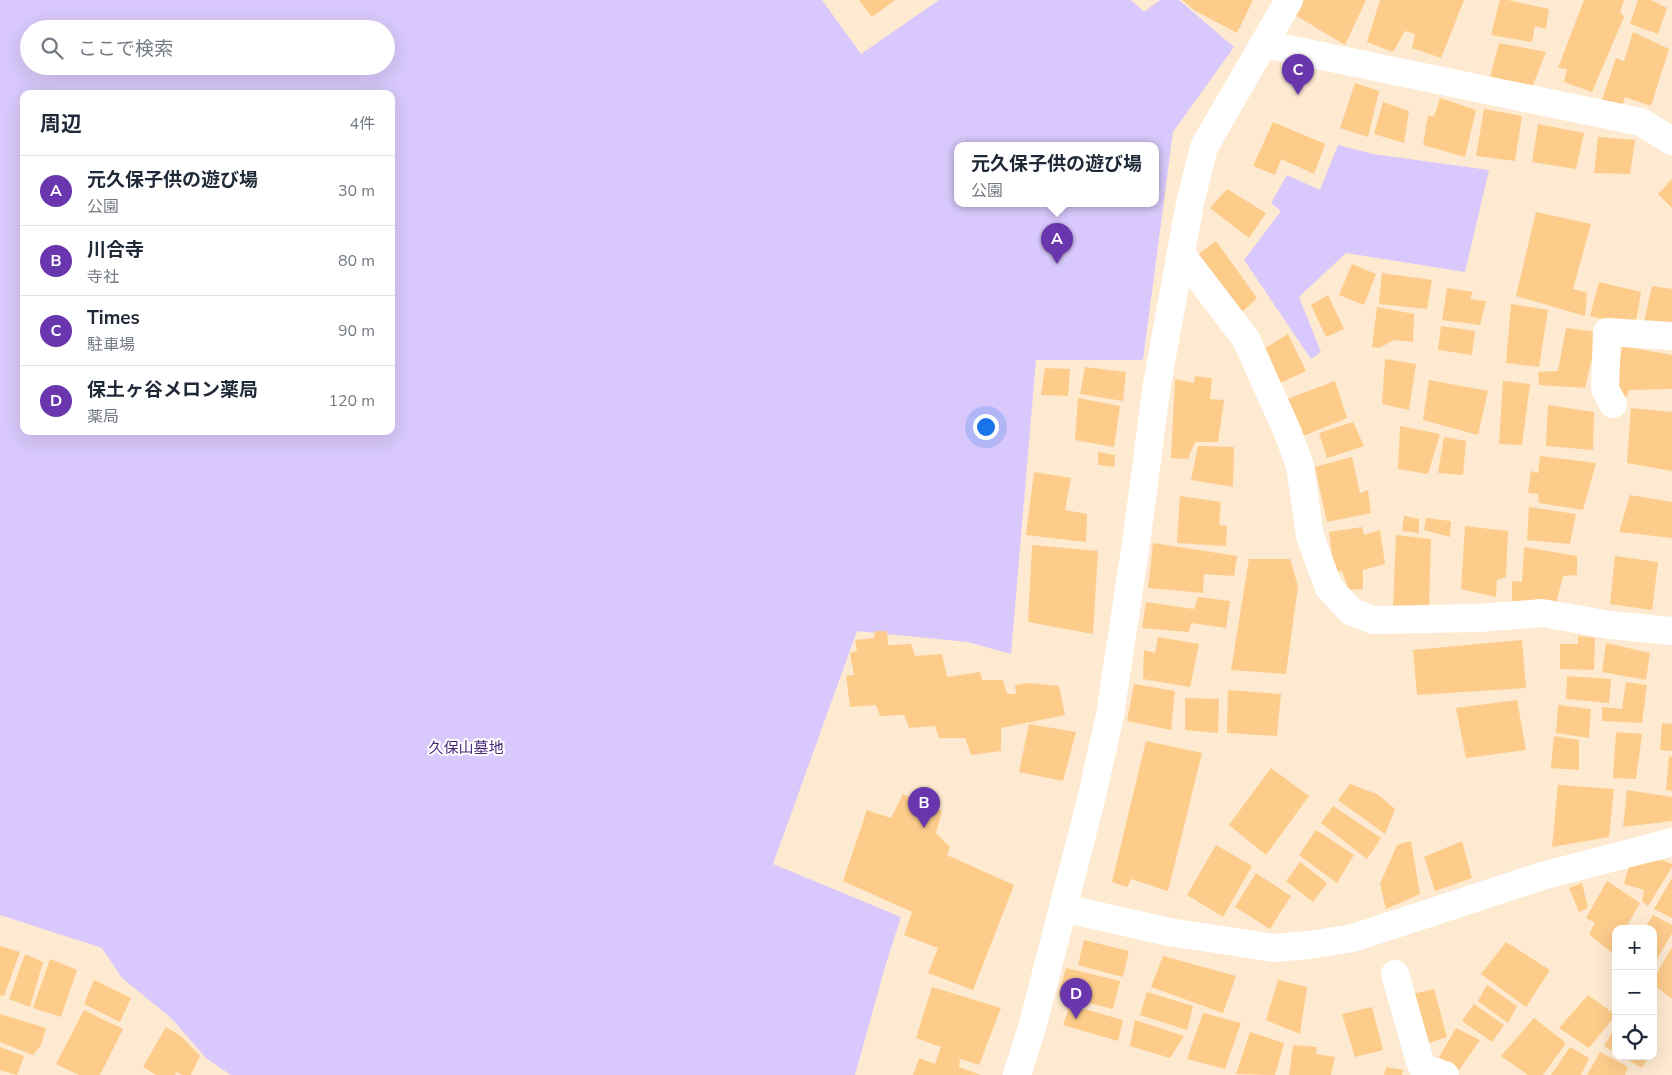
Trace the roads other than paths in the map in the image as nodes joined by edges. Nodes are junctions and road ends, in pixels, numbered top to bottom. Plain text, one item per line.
1 (1289, 0) edge
2 (1264, 44) junction
3 (1672, 142) edge
4 (1181, 254) junction
5 (1672, 336) edge
6 (1613, 404) dead end
7 (1672, 630) edge
8 (1672, 842) edge
9 (1063, 908) junction
10 (1396, 974) dead end
11 (1017, 1075) edge
12 (1445, 1075) edge

1 - 2 street
2 - 3 street
2 - 4 street
4 - 7 street
4 - 9 street
5 - 6 street
8 - 9 street
9 - 11 street
10 - 12 street

